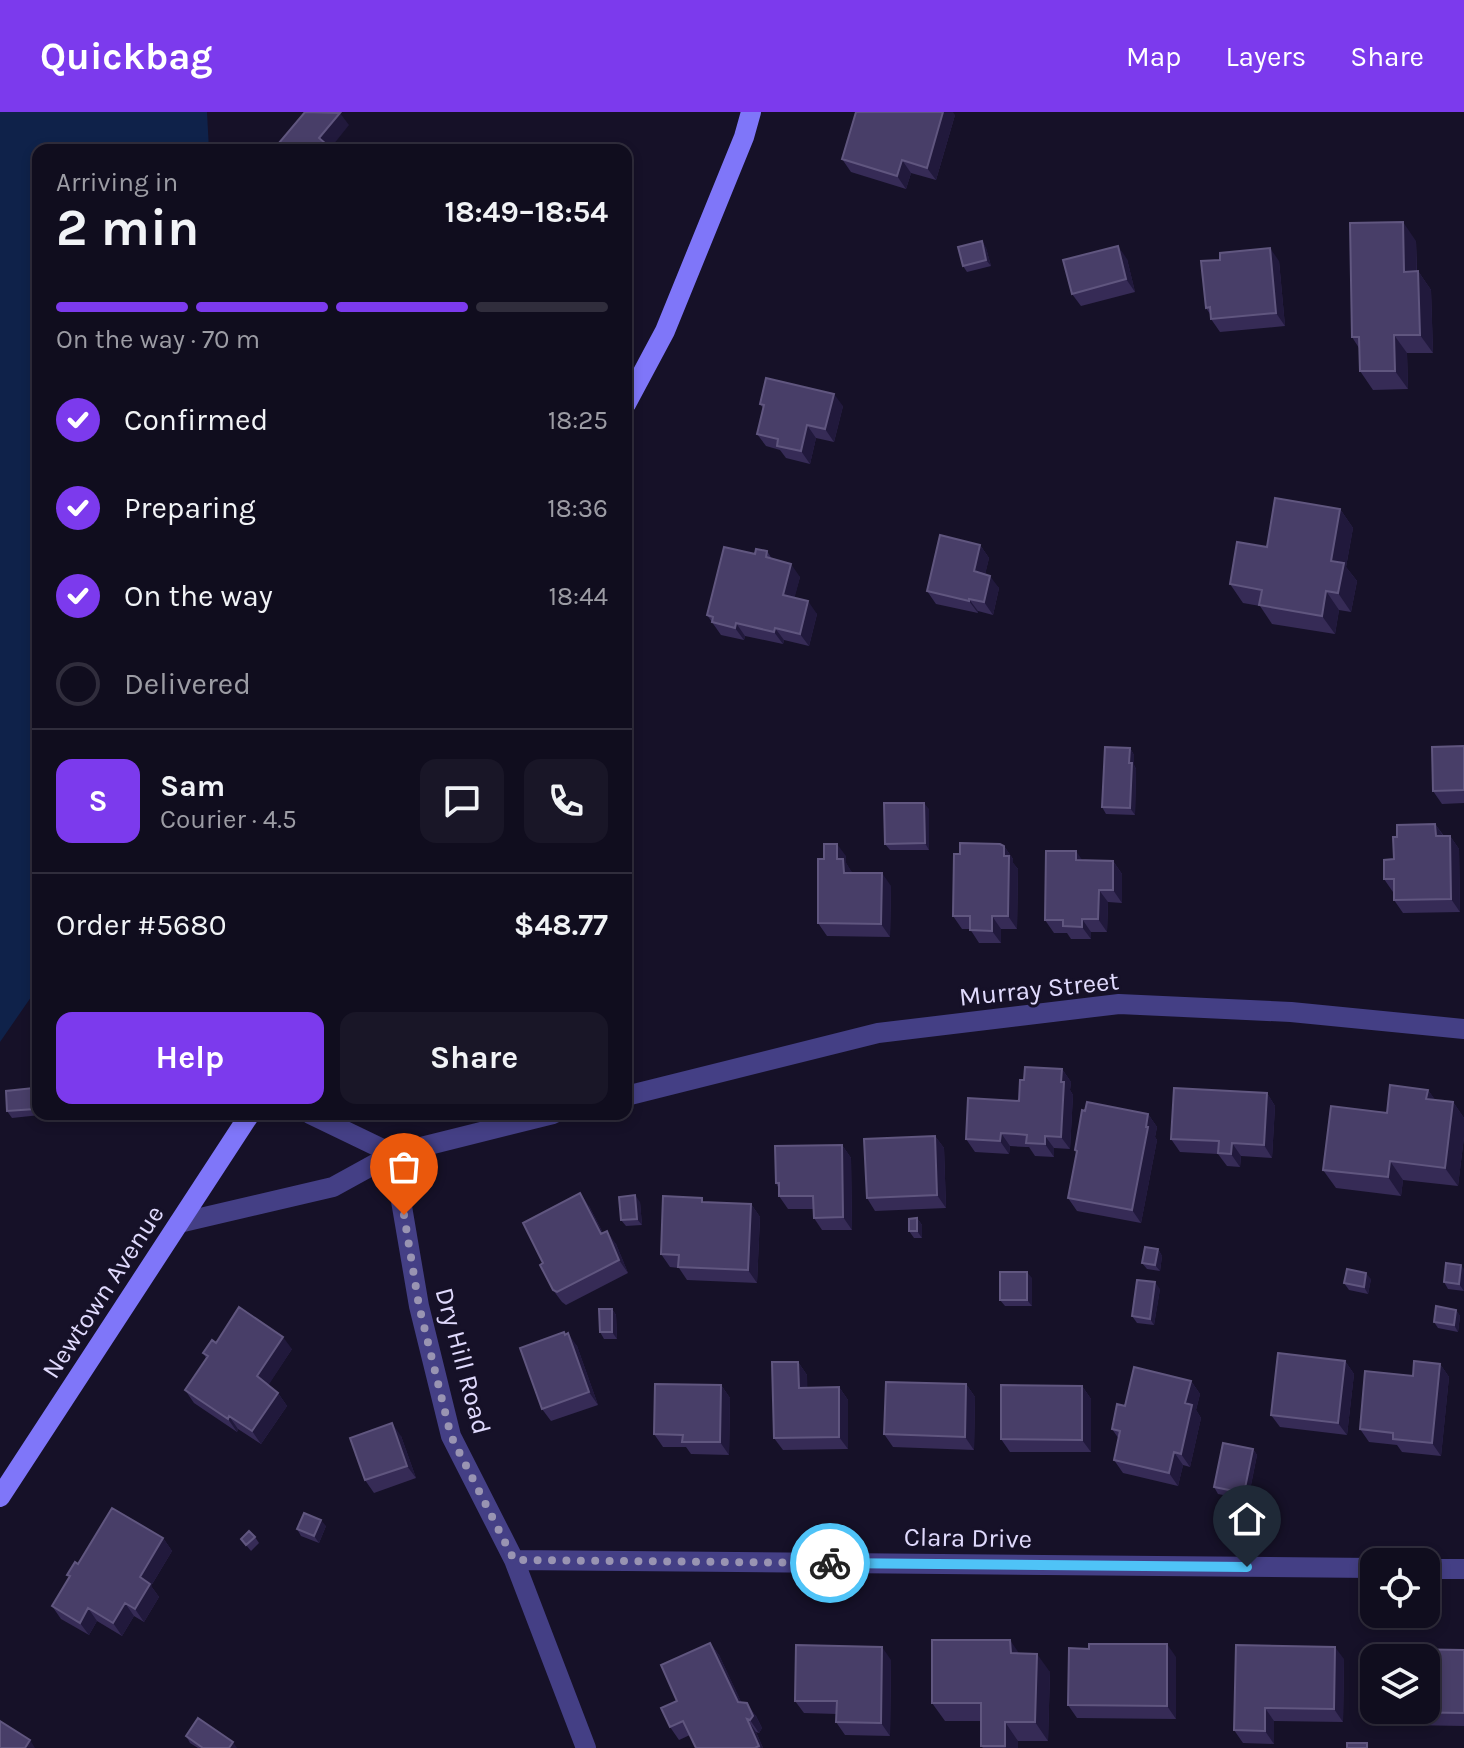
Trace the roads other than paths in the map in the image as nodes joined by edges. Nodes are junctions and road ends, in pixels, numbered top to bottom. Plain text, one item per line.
1 (751, 112) edge
2 (632, 393) edge
3 (1464, 1029) edge
4 (632, 1094) edge
5 (246, 1120) edge
6 (322, 1120) edge
7 (529, 1120) edge
8 (393, 1154) junction
9 (179, 1223) junction
10 (0, 1497) edge
11 (514, 1560) junction
12 (1360, 1568) edge
13 (1440, 1569) edge
14 (1464, 1569) edge
15 (586, 1748) edge

1 - 2 main road
3 - 4 street, Murray Street
5 - 9 main road, Newtown Avenue
6 - 8 street
7 - 8 street
8 - 9 street
8 - 11 street, Dry Hill Road
9 - 10 main road, Newtown Avenue
11 - 12 street, Clara Drive
11 - 15 street, Dry Hill Road
13 - 14 street

